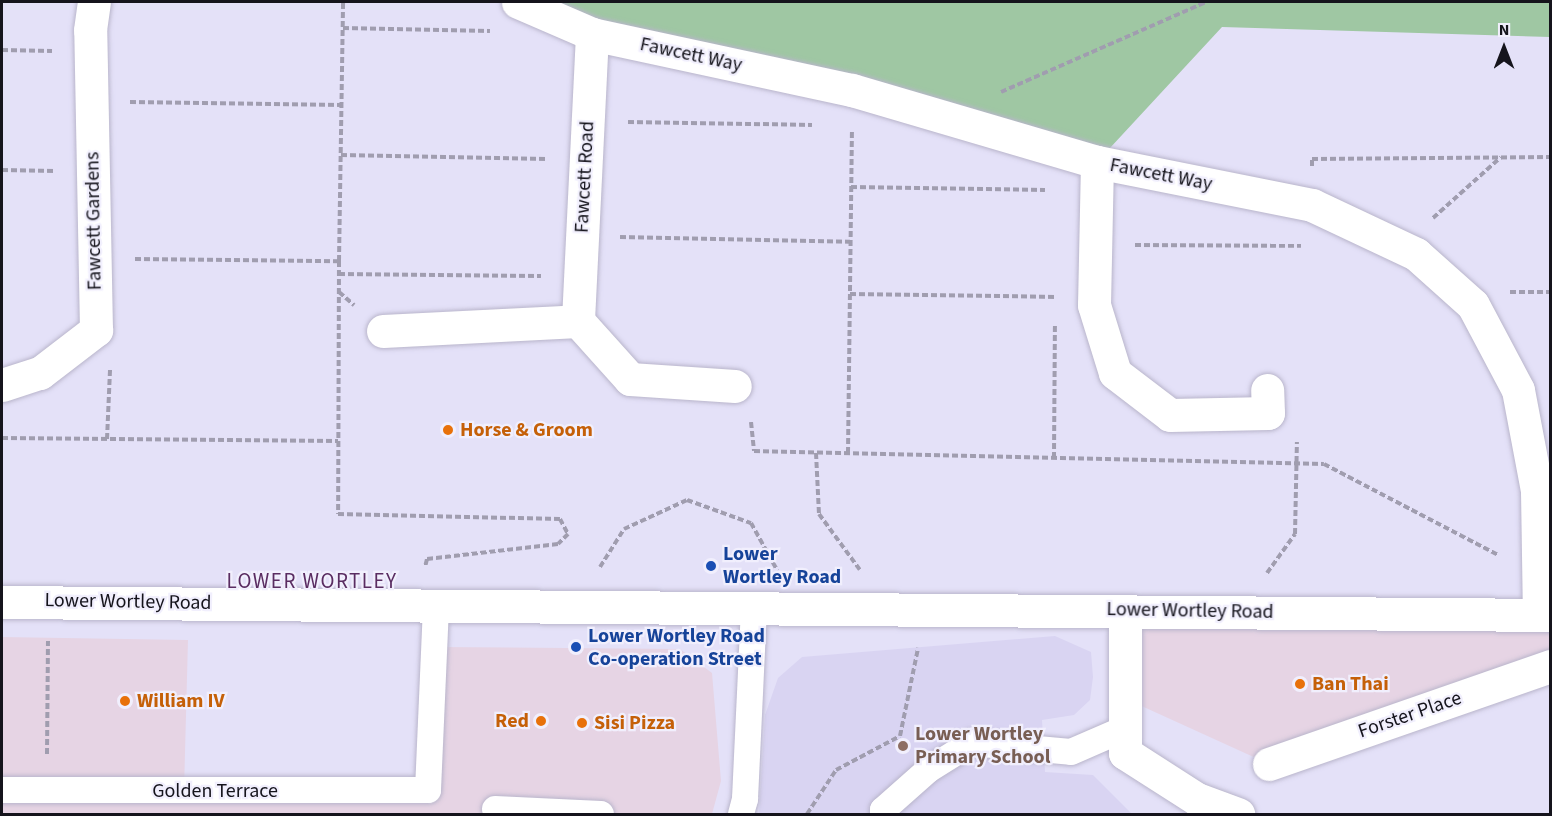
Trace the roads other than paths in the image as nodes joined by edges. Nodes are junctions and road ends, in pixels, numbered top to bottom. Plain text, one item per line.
1 (94, 2) edge
2 (518, 2) edge
3 (592, 34) junction
4 (1096, 177) junction
5 (578, 321) junction
6 (383, 331) dead end
7 (2, 385) edge
8 (735, 386) road end
9 (1268, 401) road end
10 (2, 602) edge
11 (425, 606) junction
12 (754, 607) junction
13 (1125, 611) junction
14 (1545, 615) edge
15 (1551, 666) edge
16 (1124, 729) junction
17 (1269, 764) dead end
18 (2, 790) edge
19 (495, 809) dead end
20 (602, 814) edge
21 (741, 814) edge
22 (883, 814) edge
23 (1238, 814) edge

1 - 7 street, Fawcett Gardens
2 - 3 street, Fawcett Way
3 - 4 street, Fawcett Way
3 - 5 street, Fawcett Road
4 - 9 street
4 - 14 street, Fawcett Way
5 - 6 street
5 - 8 street
10 - 11 street, Lower Wortley Road
11 - 12 street, Lower Wortley Road
11 - 18 lane, Golden Terrace
12 - 13 street, Lower Wortley Road
12 - 21 lane
13 - 14 street, Lower Wortley Road
13 - 16 street
15 - 17 street, Forster Place
16 - 22 lane
16 - 23 street
19 - 20 lane

